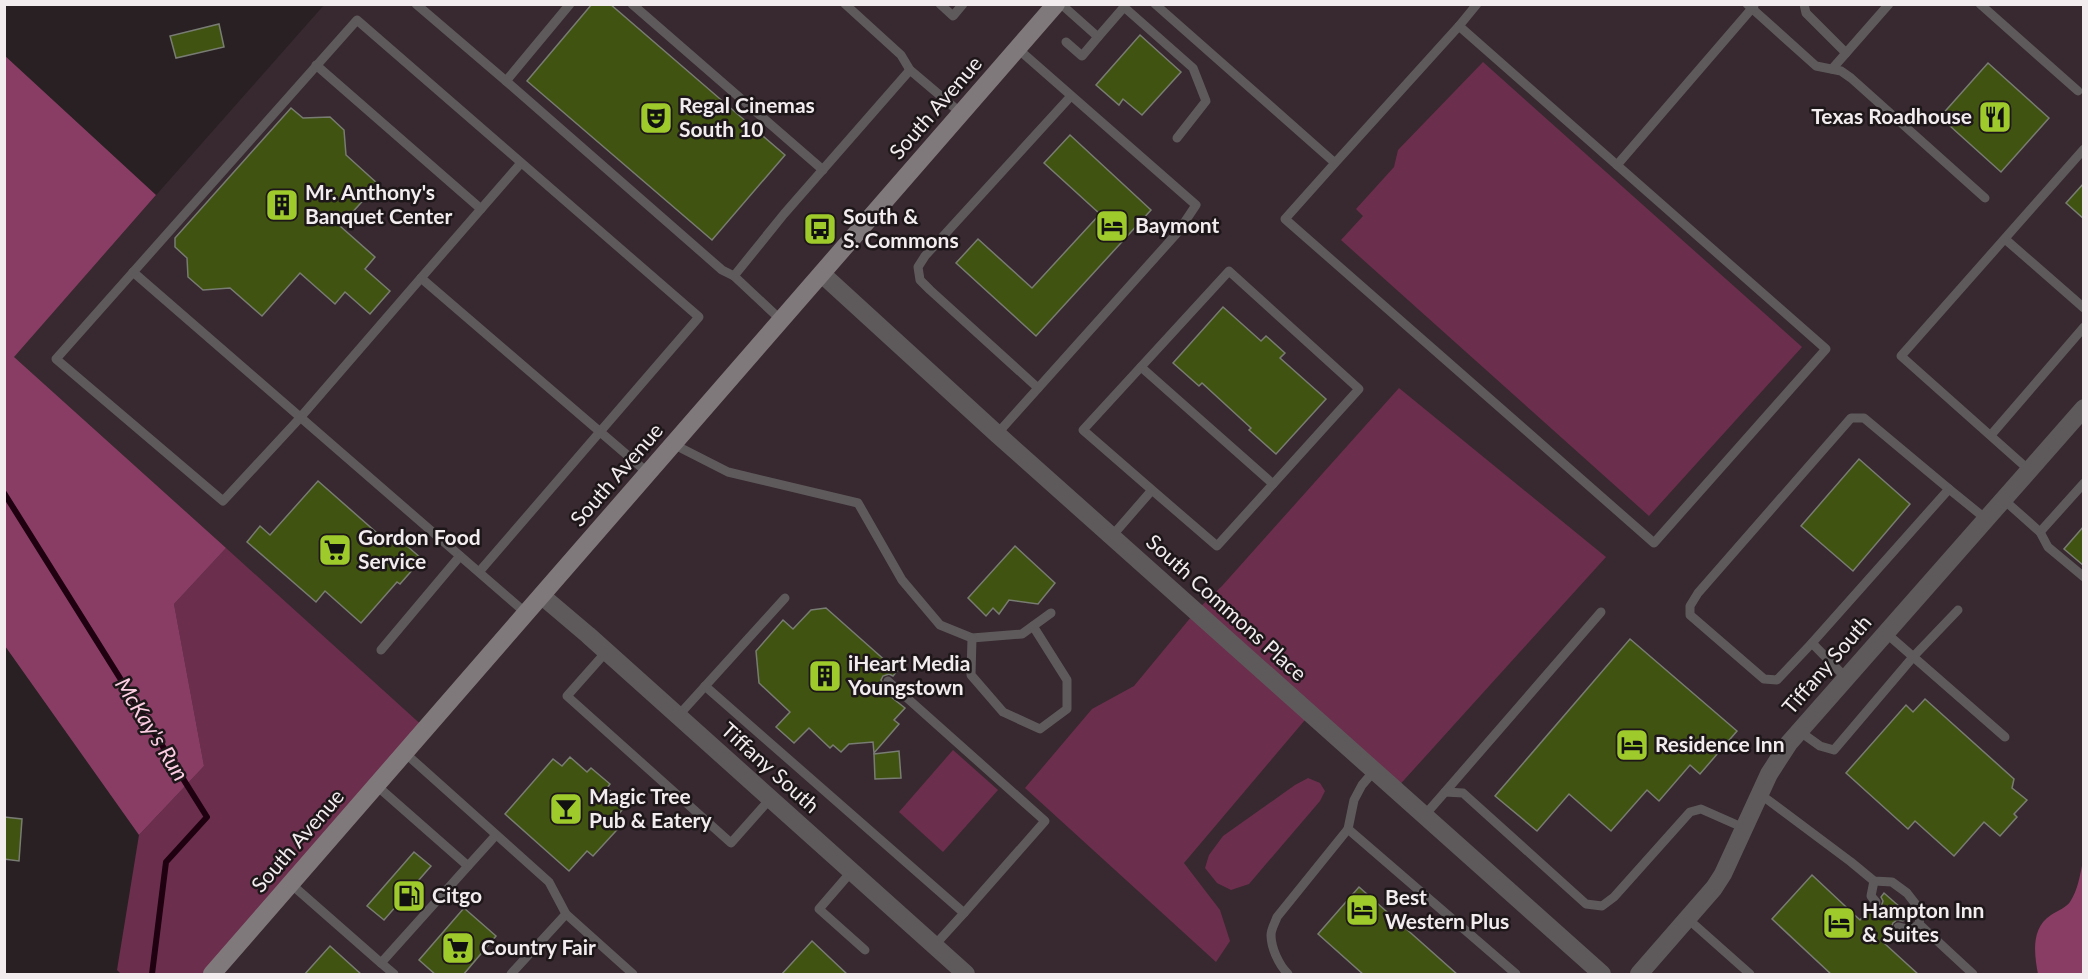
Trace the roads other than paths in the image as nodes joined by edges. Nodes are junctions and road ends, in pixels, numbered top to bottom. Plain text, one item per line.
1 (416, 4) edge
2 (570, 4) edge
3 (632, 4) edge
4 (845, 4) edge
5 (940, 4) edge
6 (963, 4) edge
7 (1056, 4) edge
8 (1061, 4) edge
9 (1155, 4) edge
10 (1477, 4) edge
11 (1804, 4) edge
12 (1889, 4) edge
13 (1980, 4) edge
14 (1752, 6) edge
15 (1459, 26) junction
16 (1098, 37) junction
17 (1066, 42) dead end
18 (1018, 49) junction
19 (1846, 53) junction
20 (316, 65) junction
21 (1832, 69) junction
22 (910, 70) junction
23 (506, 81) junction
24 (2078, 91) dead end
25 (1071, 96) junction
26 (962, 114) junction
27 (1177, 138) dead end
28 (2084, 149) edge
29 (1335, 163) junction
30 (521, 164) junction
31 (1617, 165) junction
32 (823, 170) junction
33 (1985, 198) dead end
34 (481, 209) junction
35 (2005, 239) junction
36 (133, 272) junction
37 (822, 274) junction
38 (734, 276) junction
39 (421, 278) junction
40 (2084, 308) edge
41 (781, 320) junction
42 (2084, 327) edge
43 (1141, 367) junction
44 (1038, 388) junction
45 (2084, 408) edge
46 (299, 418) junction
47 (600, 431) junction
48 (997, 434) junction
49 (1991, 435) junction
50 (673, 444) junction
51 (2029, 470) junction
52 (648, 473) junction
53 (2084, 483) edge
54 (1273, 484) junction
55 (1949, 489) junction
56 (1152, 490) junction
57 (2003, 500) junction
58 (1986, 519) junction
59 (2040, 532) junction
60 (1112, 536) junction
61 (460, 556) junction
62 (479, 572) junction
63 (2084, 577) edge
64 (542, 596) junction
65 (786, 598) dead end
66 (1958, 610) dead end
67 (1601, 612) dead end
68 (1051, 613) dead end
69 (527, 614) junction
70 (1033, 626) junction
71 (1886, 633) junction
72 (972, 638) junction
73 (1812, 643) junction
74 (381, 650) dead end
75 (606, 652) junction
76 (1913, 657) junction
77 (1846, 678) junction
78 (888, 681) dead end
79 (705, 686) junction
80 (678, 716) junction
81 (1799, 731) junction
82 (2005, 737) dead end
83 (405, 753) junction
84 (1374, 771) junction
85 (376, 786) junction
86 (1445, 792) junction
87 (1760, 794) junction
88 (770, 799) junction
89 (1424, 816) junction
90 (1744, 828) junction
91 (1348, 829) junction
92 (496, 835) junction
93 (468, 866) junction
94 (851, 872) junction
95 (1874, 881) junction
96 (291, 884) junction
97 (1876, 902) dead end
98 (964, 913) junction
99 (566, 914) junction
100 (1688, 919) junction
101 (1918, 924) junction
102 (1898, 927) dead end
103 (934, 946) junction
104 (865, 950) dead end
105 (381, 963) junction
106 (212, 975) edge
107 (394, 975) edge
108 (511, 975) edge
109 (633, 975) edge
110 (966, 975) edge
111 (1288, 975) edge
112 (1516, 975) edge
113 (1602, 975) edge
114 (1639, 975) edge
115 (1750, 975) edge
116 (1972, 975) edge

1 - 23 lane
2 - 23 lane
3 - 32 lane
4 - 22 lane
5 - 6 lane
7 - 18 main road, South Avenue
8 - 16 lane
9 - 29 lane
10 - 15 lane
11 - 19 lane
12 - 19 lane
13 - 24 lane
14 - 21 lane
14 - 31 lane
15 - 29 lane
15 - 31 lane
16 - 17 lane
16 - 27 lane
18 - 25 lane
18 - 26 main road, South Avenue
19 - 21 lane
20 - 30 lane
20 - 34 lane
20 - 36 lane
21 - 33 lane
22 - 26 lane
22 - 32 lane
23 - 38 lane
25 - 44 lane
25 - 44 lane
26 - 37 main road, South Avenue
28 - 35 lane
29 - 31 lane
30 - 34 lane
30 - 47 lane
32 - 38 lane
34 - 39 lane
35 - 40 lane
35 - 49 lane
36 - 46 lane
36 - 46 lane
37 - 41 main road, South Avenue
37 - 48 street, South Commons Place
38 - 41 lane
39 - 46 lane
39 - 47 lane
41 - 50 main road, South Avenue
42 - 49 lane
43 - 54 lane
43 - 54 lane
43 - 56 lane
44 - 48 lane
45 - 51 street, Tiffany South
46 - 61 lane
47 - 52 lane
47 - 62 lane
48 - 60 street, South Commons Place
49 - 51 lane
50 - 52 main road, South Avenue
50 - 72 lane
51 - 57 street, Tiffany South
52 - 64 main road, South Avenue
53 - 59 lane
54 - 56 lane
55 - 58 lane
55 - 73 lane
55 - 73 lane
56 - 60 lane
57 - 58 street, Tiffany South
57 - 59 lane
58 - 71 street, Tiffany South
59 - 63 lane
60 - 84 street, South Commons Place
61 - 62 lane
61 - 74 lane
62 - 69 lane
64 - 69 main road, South Avenue
64 - 75 street, Tiffany South
65 - 79 lane
66 - 76 lane
67 - 86 lane
68 - 70 lane
69 - 83 main road, South Avenue
70 - 72 lane
70 - 72 lane
71 - 76 lane
71 - 77 street, Tiffany South
73 - 77 lane
75 - 80 street, Tiffany South
75 - 88 lane
76 - 81 lane
76 - 82 lane
77 - 81 street, Tiffany South
78 - 98 lane
79 - 80 lane
79 - 98 lane
80 - 88 street, Tiffany South
81 - 87 street, Tiffany South
83 - 85 main road, South Avenue
83 - 92 lane
84 - 89 street, South Commons Place
84 - 91 lane
85 - 93 lane
85 - 96 main road, South Avenue
86 - 89 lane
86 - 90 lane
87 - 90 street, Tiffany South
87 - 95 lane
88 - 94 street, Tiffany South
89 - 113 street, South Commons Place
90 - 100 street, Tiffany South
91 - 111 lane
91 - 112 lane
92 - 93 lane
92 - 99 lane
93 - 105 lane
94 - 103 street, Tiffany South
94 - 104 lane
95 - 97 lane
95 - 101 lane
96 - 105 lane
96 - 106 main road, South Avenue
98 - 103 lane
99 - 108 lane
99 - 109 lane
100 - 114 street, Tiffany South
100 - 115 lane
101 - 102 lane
101 - 116 lane
103 - 110 street, Tiffany South
105 - 107 lane

